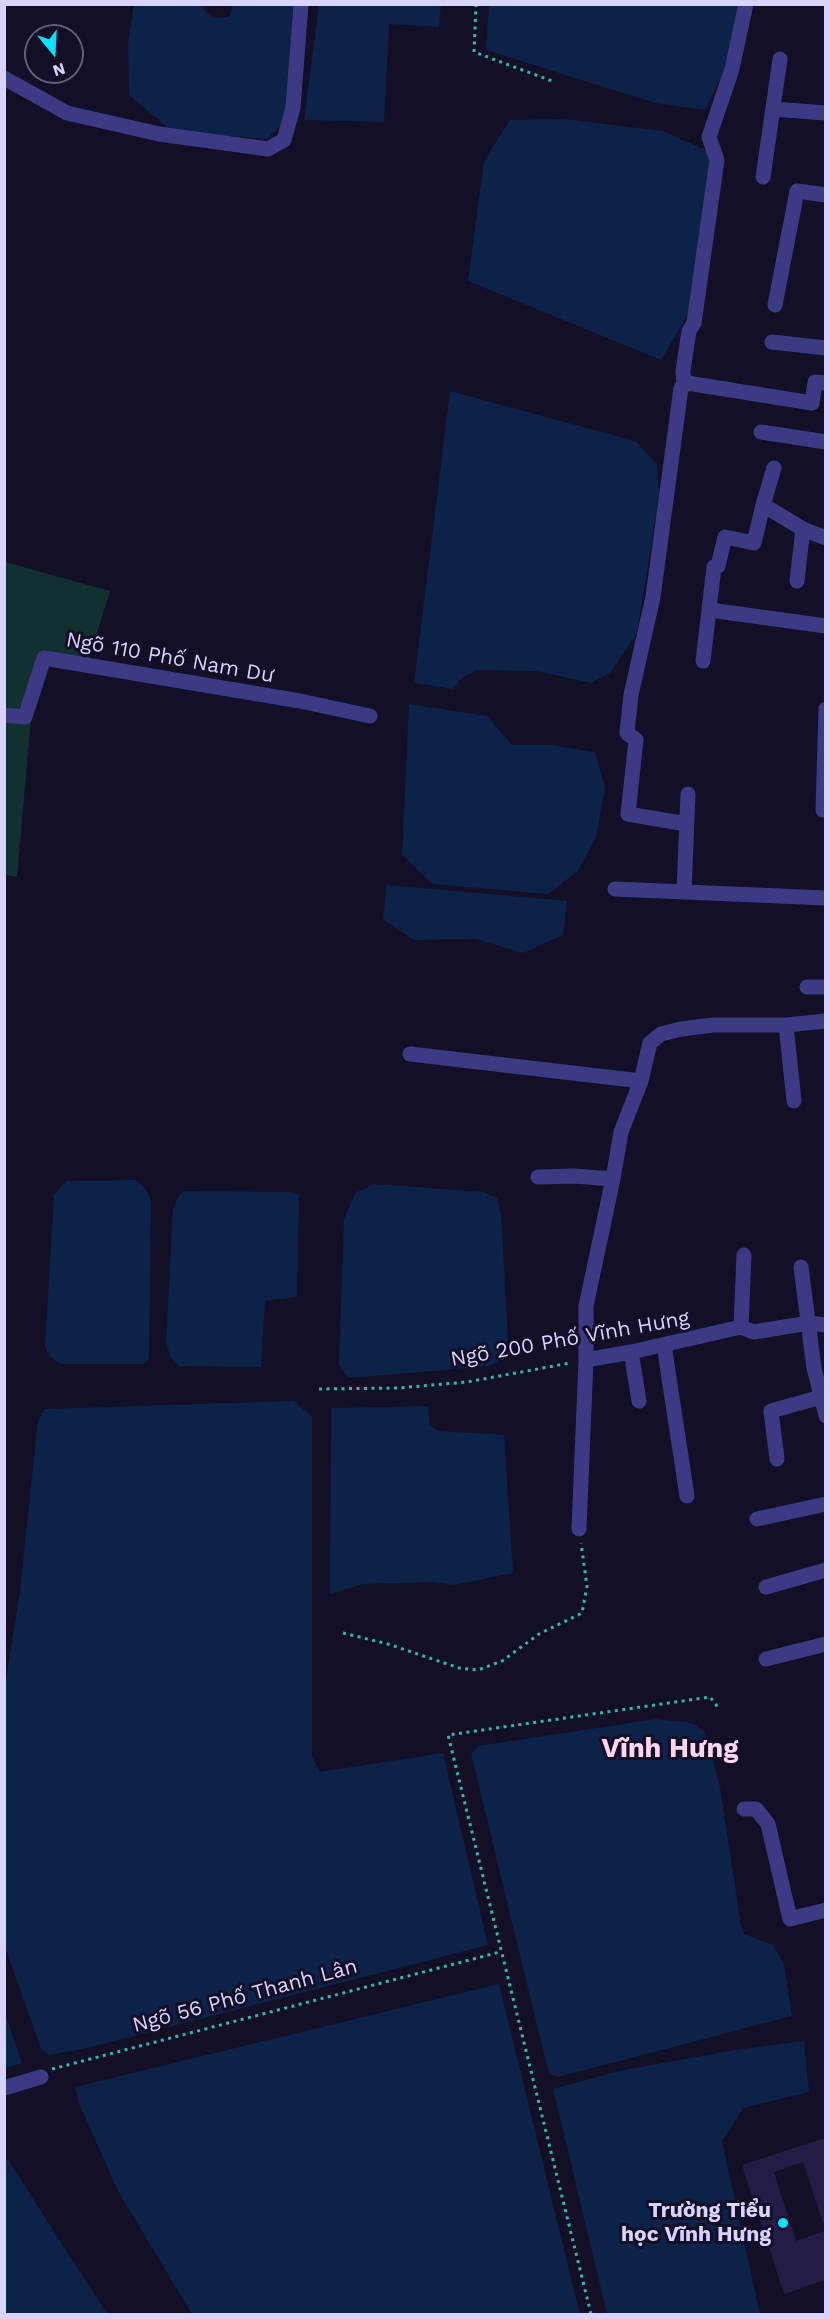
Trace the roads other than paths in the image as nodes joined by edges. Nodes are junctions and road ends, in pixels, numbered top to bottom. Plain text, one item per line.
1 (301, 4) edge
2 (746, 4) edge
3 (780, 59) dead end
4 (4, 78) edge
5 (773, 109) junction
6 (825, 112) edge
7 (764, 177) dead end
8 (825, 195) edge
9 (775, 305) dead end
10 (772, 342) dead end
11 (825, 348) edge
12 (825, 383) edge
13 (684, 385) junction
14 (761, 432) dead end
15 (825, 442) edge
16 (774, 468) dead end
17 (763, 505) junction
18 (803, 529) junction
19 (825, 538) edge
20 (798, 582) dead end
21 (710, 610) junction
22 (825, 626) edge
23 (703, 661) dead end
24 (825, 709) edge
25 (4, 715) edge
26 (370, 716) dead end
27 (688, 794) dead end
28 (825, 810) edge
29 (686, 824) junction
30 (615, 889) dead end
31 (684, 892) junction
32 (825, 898) edge
33 (807, 987) dead end
34 (825, 987) edge
35 (825, 1021) edge
36 (786, 1025) junction
37 (410, 1054) dead end
38 (641, 1081) junction
39 (794, 1101) dead end
40 (538, 1178) dead end
41 (613, 1179) junction
42 (744, 1255) dead end
43 (801, 1267) dead end
44 (809, 1323) junction
45 (825, 1325) edge
46 (741, 1327) junction
47 (664, 1345) junction
48 (631, 1352) junction
49 (586, 1360) junction
50 (821, 1397) junction
51 (639, 1401) dead end
52 (825, 1416) edge
53 (777, 1459) dead end
54 (687, 1496) dead end
55 (825, 1504) edge
56 (757, 1519) dead end
57 (579, 1529) road end
58 (825, 1570) edge
59 (766, 1587) dead end
60 (825, 1644) edge
61 (766, 1659) dead end
62 (744, 1809) dead end
63 (825, 1910) edge
64 (41, 2078) road end
65 (4, 2088) edge

1 - 4 street
2 - 13 street
3 - 5 street
5 - 6 street
5 - 7 street
8 - 9 street
10 - 11 street
12 - 13 street
13 - 29 street
14 - 15 street
16 - 17 street
17 - 18 street
17 - 21 street
18 - 19 street
18 - 20 street
21 - 22 street
21 - 23 street
24 - 28 street
25 - 26 street, Ngõ 110 Phố Nam Dư
27 - 29 street
29 - 31 street
30 - 31 street
31 - 32 street
33 - 34 street
35 - 36 street
36 - 38 street
36 - 39 street
37 - 38 street
38 - 41 street
40 - 41 street
41 - 49 street
42 - 46 street
43 - 44 street
44 - 45 street, Ngõ 200 Phố Vĩnh Hưng
44 - 46 street, Ngõ 200 Phố Vĩnh Hưng
44 - 50 street
46 - 47 street, Ngõ 200 Phố Vĩnh Hưng
47 - 48 street, Ngõ 200 Phố Vĩnh Hưng
47 - 54 street
48 - 49 street, Ngõ 200 Phố Vĩnh Hưng
48 - 51 street
49 - 57 street
50 - 52 street
50 - 53 street
55 - 56 street
58 - 59 street
60 - 61 street
62 - 63 street
64 - 65 street

